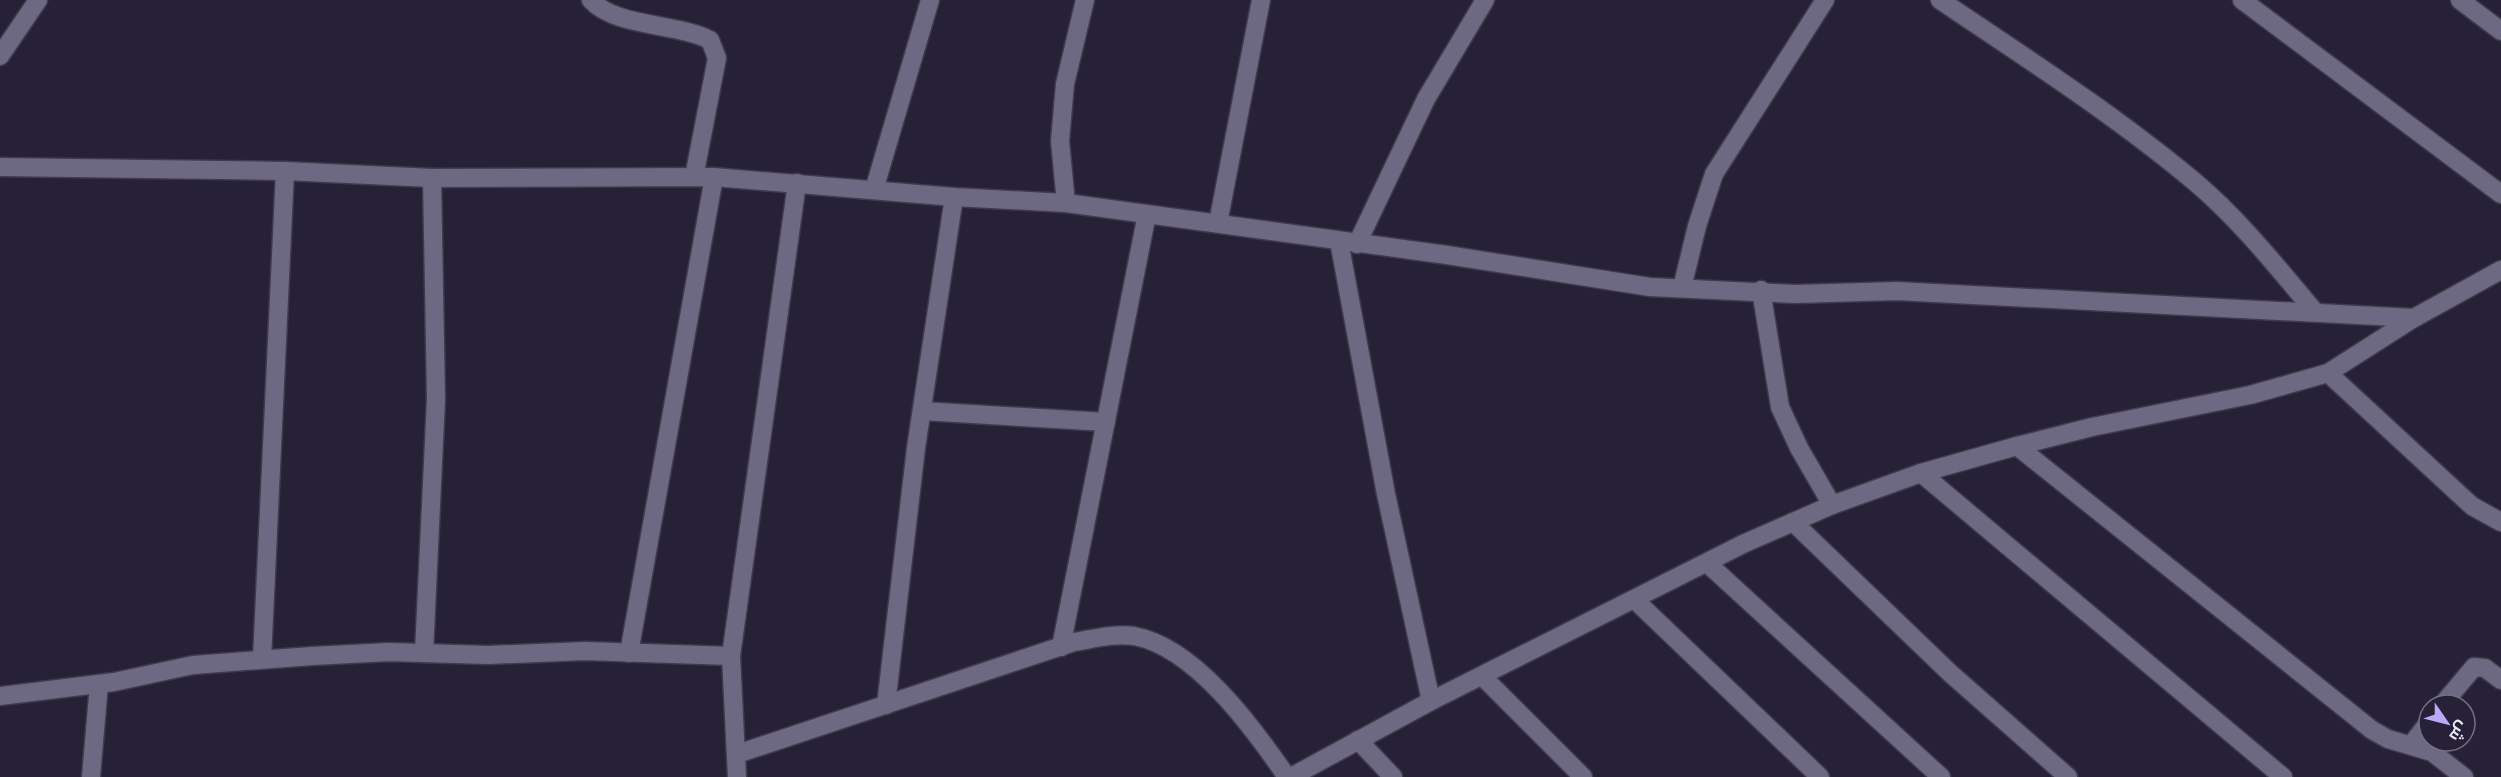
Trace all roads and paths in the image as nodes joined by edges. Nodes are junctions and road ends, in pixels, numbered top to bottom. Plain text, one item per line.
1 (38, 0) edge
2 (591, 0) edge
3 (930, 0) edge
4 (1085, 0) edge
5 (1261, 0) edge
6 (1485, 0) edge
7 (1825, 0) edge
8 (1940, 0) edge
9 (2242, 0) edge
10 (2460, 0) edge
11 (2501, 31) edge
12 (0, 57) edge
13 (0, 167) edge
14 (285, 171) junction
15 (694, 177) junction
16 (714, 177) junction
17 (432, 178) junction
18 (797, 183) junction
19 (874, 190) junction
20 (2501, 194) edge
21 (954, 197) junction
22 (1066, 203) junction
23 (1147, 214) junction
24 (1218, 223) junction
25 (1348, 243) junction
26 (2501, 270) edge
27 (1682, 288) junction
28 (1761, 290) junction
29 (2315, 312) junction
30 (2414, 318) junction
31 (2328, 373) junction
32 (922, 411) junction
33 (1106, 422) junction
34 (2017, 446) junction
35 (1921, 473) junction
36 (1832, 505) junction
37 (1793, 522) junction
38 (2501, 522) edge
39 (1707, 562) junction
40 (1635, 600) junction
41 (1061, 647) junction
42 (424, 653) junction
43 (629, 653) junction
44 (730, 656) junction
45 (262, 659) junction
46 (1482, 676) junction
47 (2501, 680) edge
48 (99, 684) junction
49 (2452, 693) edge
50 (0, 696) edge
51 (1431, 701) junction
52 (886, 705) junction
53 (2417, 737) edge
54 (1358, 740) junction
55 (2411, 745) junction
56 (737, 754) junction
57 (91, 777) edge
58 (737, 777) edge
59 (1287, 777) edge
60 (1291, 777) edge
61 (1393, 777) edge
62 (1583, 777) edge
63 (1820, 777) edge
64 (1941, 777) edge
65 (2068, 777) edge
66 (2283, 777) edge
67 (2464, 777) edge

1 - 12 street
2 - 15 street
3 - 19 street
4 - 22 street
5 - 24 street
6 - 25 street
7 - 27 street
8 - 29 street
9 - 20 street
10 - 11 street
13 - 14 street
14 - 17 street
14 - 45 street
15 - 16 street
15 - 17 street
16 - 18 street
16 - 43 street
17 - 42 street
18 - 19 street
18 - 44 street
19 - 21 street
21 - 22 street
21 - 32 street
22 - 23 street
23 - 24 street
23 - 33 street
24 - 25 street
25 - 27 street
25 - 51 street
26 - 30 street
27 - 28 street
28 - 29 street
28 - 36 street
29 - 30 street
30 - 31 street
31 - 34 street
31 - 38 street
32 - 33 street
32 - 52 street
33 - 41 street
34 - 35 street
34 - 55 street
35 - 36 street
35 - 66 street
36 - 37 street
37 - 39 street
37 - 65 street
39 - 40 street
39 - 64 street
40 - 46 street
40 - 63 street
41 - 52 street
41 - 59 street
42 - 43 street
42 - 45 street
43 - 44 street
44 - 56 street
45 - 48 street
46 - 51 street
46 - 62 street
47 - 49 street
48 - 50 street
48 - 57 street
51 - 54 street
52 - 56 street
53 - 55 street
54 - 60 street
54 - 61 street
55 - 67 street
56 - 58 street

